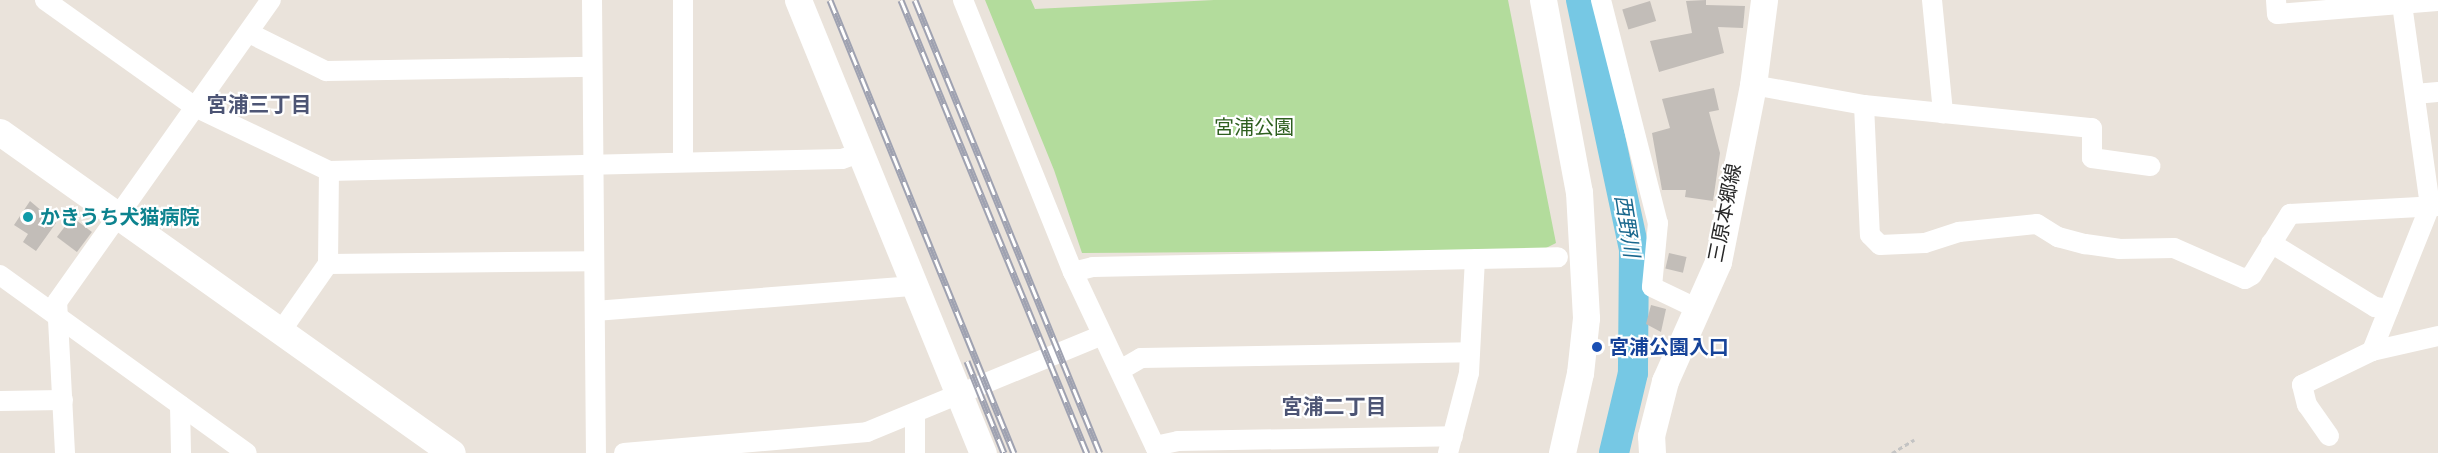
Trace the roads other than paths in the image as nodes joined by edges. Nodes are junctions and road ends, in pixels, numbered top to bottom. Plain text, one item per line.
1 (45, 0) edge
2 (271, 0) edge
3 (592, 0) edge
4 (683, 0) edge
5 (798, 0) edge
6 (963, 0) edge
7 (1543, 0) edge
8 (1601, 0) edge
9 (1764, 0) edge
10 (1932, 0) edge
11 (2276, 0) edge
12 (2438, 1) edge
13 (2402, 3) junction
14 (249, 33) junction
15 (592, 67) junction
16 (1753, 85) junction
17 (2438, 92) edge
18 (2415, 94) junction
19 (1864, 105) junction
20 (195, 107) junction
21 (1943, 113) junction
22 (0, 132) edge
23 (859, 153) junction
24 (683, 162) junction
25 (593, 164) junction
26 (2150, 166) dead end
27 (329, 171) junction
28 (2434, 206) edge
29 (117, 215) junction
30 (2271, 243) junction
31 (1558, 257) dead end
32 (1475, 259) junction
33 (594, 261) junction
34 (328, 264) junction
35 (1073, 273) junction
36 (0, 276) edge
37 (914, 286) junction
38 (1698, 309) junction
39 (2389, 309) junction
40 (595, 311) junction
41 (56, 315) junction
42 (280, 331) junction
43 (1100, 336) junction
44 (2438, 336) edge
45 (2372, 351) junction
46 (1470, 352) junction
47 (1122, 369) junction
48 (958, 393) junction
49 (0, 400) edge
50 (63, 400) junction
51 (180, 405) junction
52 (915, 414) junction
53 (2329, 436) dead end
54 (1450, 445) edge
55 (1156, 450) edge
56 (65, 453) edge
57 (181, 453) edge
58 (247, 453) edge
59 (452, 453) edge
60 (596, 453) edge
61 (624, 453) edge
62 (915, 453) edge
63 (983, 453) edge
64 (1562, 453) edge
65 (1652, 453) edge

1 - 20 street
2 - 14 street
3 - 15 street
4 - 24 street
5 - 23 street
6 - 35 street
7 - 64 street
8 - 38 street
9 - 16 street, 三原本郷線
10 - 21 street
11 - 13 street
12 - 13 street
13 - 18 street
14 - 15 street
14 - 20 street
15 - 25 street
16 - 19 street
16 - 38 street, 三原本郷線
17 - 18 street
18 - 28 street
19 - 21 street
19 - 30 street
20 - 27 street
20 - 29 street
21 - 26 street
22 - 29 street
23 - 24 street
23 - 37 street
24 - 25 street
25 - 27 street
25 - 33 street
27 - 34 street
28 - 30 street
28 - 39 street
29 - 41 street
29 - 42 street
30 - 39 street
31 - 32 street
32 - 35 street
32 - 46 street
33 - 34 street
33 - 40 street
34 - 42 street
35 - 43 street
36 - 41 street
37 - 40 street
37 - 48 street
38 - 65 street, 三原本郷線
39 - 45 street
40 - 60 street
41 - 50 street
41 - 51 street
42 - 59 street
43 - 47 street
43 - 48 street
44 - 45 street
45 - 53 street
46 - 47 street
46 - 54 street
47 - 55 street
48 - 52 street
48 - 63 street
49 - 50 street
50 - 56 street
51 - 57 street
51 - 58 street
52 - 61 street
52 - 62 street
54 - 55 street

